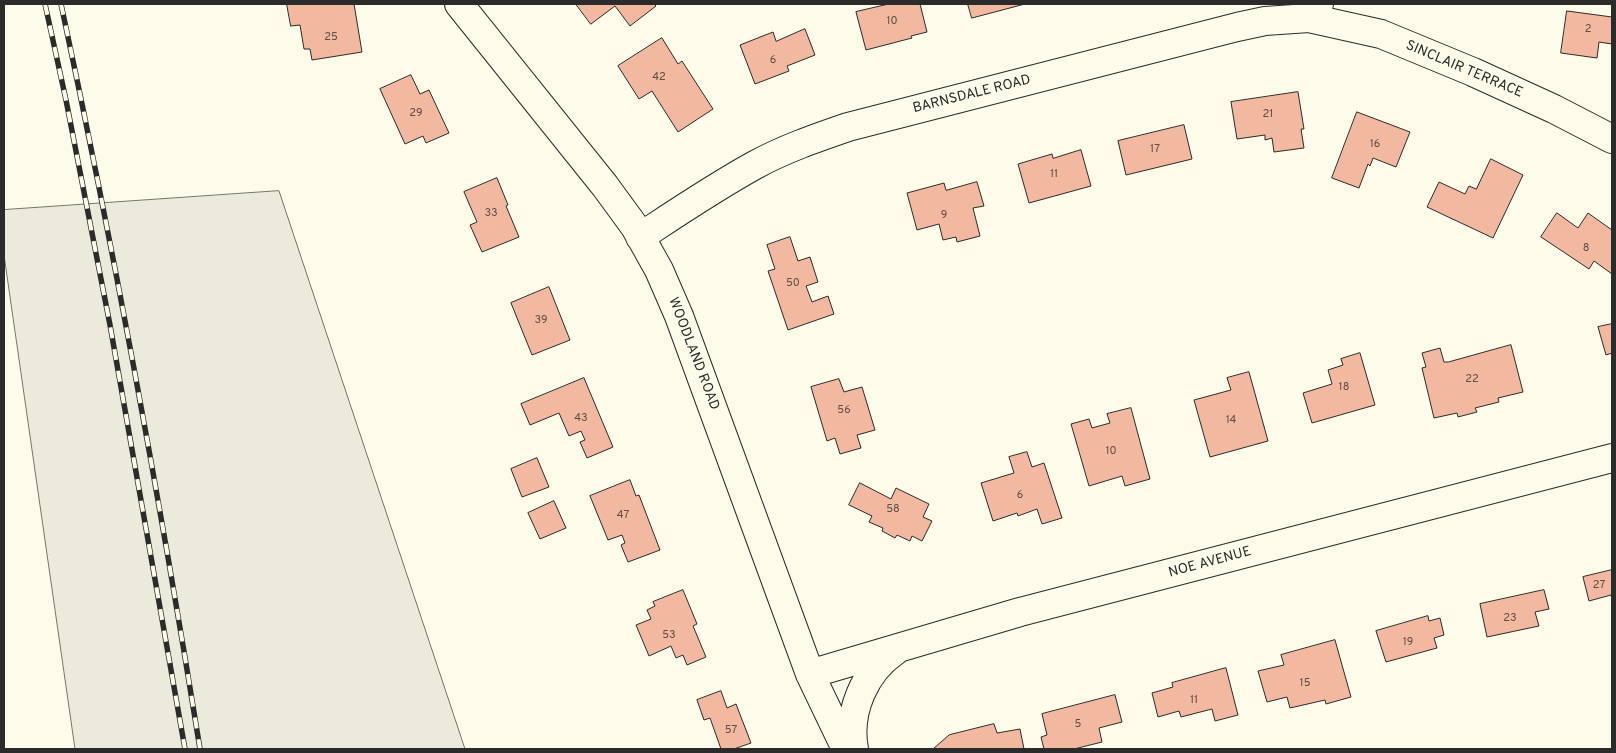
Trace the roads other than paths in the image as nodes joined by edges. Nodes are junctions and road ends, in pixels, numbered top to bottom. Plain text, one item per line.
1 (459, 4) edge
2 (1314, 11) edge
3 (1612, 139) edge
4 (640, 237) junction
5 (1612, 458) edge
6 (901, 647) junction
7 (810, 674) junction
8 (846, 749) edge
9 (854, 749) edge

1 - 4 street, WOODLAND ROAD
2 - 3 street, SINCLAIR TERRACE
2 - 4 street, BARNSDALE ROAD
4 - 7 street, WOODLAND ROAD
5 - 6 street, NOE AVENUE
6 - 7 street, NOE AVENUE
6 - 9 street
7 - 8 street, WOODLAND ROAD

